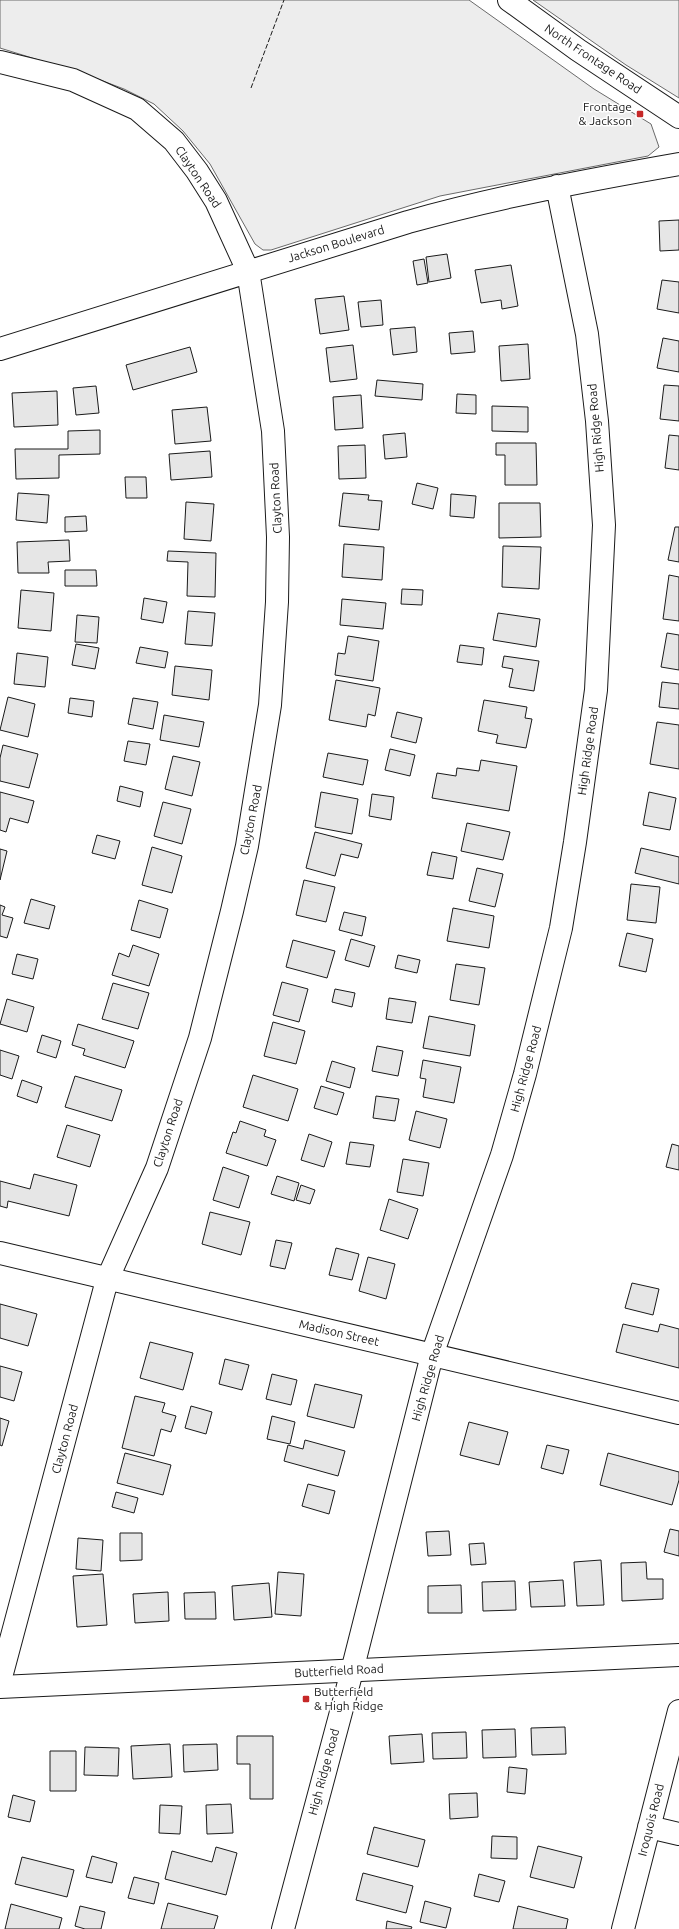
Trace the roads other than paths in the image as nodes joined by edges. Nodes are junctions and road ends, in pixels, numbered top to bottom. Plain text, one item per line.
1 (509, 0) edge
2 (0, 62) edge
3 (679, 117) edge
4 (679, 164) edge
5 (557, 186) junction
6 (248, 271) junction
7 (0, 349) edge
8 (0, 1253) edge
9 (107, 1280) junction
10 (432, 1355) junction
11 (679, 1414) edge
12 (679, 1655) edge
13 (352, 1670) junction
14 (0, 1681) edge
15 (0, 1687) edge
16 (679, 1711) edge
17 (649, 1827) junction
18 (679, 1834) edge
19 (283, 1929) edge
20 (623, 1929) edge

1 - 3 street, North Frontage Road
2 - 6 street, Clayton Road
4 - 5 street, Jackson Boulevard
5 - 6 street, Jackson Boulevard
5 - 10 street, High Ridge Road
6 - 7 street, Jackson Boulevard
6 - 9 street, Clayton Road
8 - 9 street, Madison Street
9 - 10 street, Madison Street
9 - 14 street, Clayton Road
10 - 11 street, Madison Street
10 - 13 street, High Ridge Road
12 - 13 street, Butterfield Road
13 - 15 street, Butterfield Road
13 - 19 street, High Ridge Road
16 - 17 street, Iroquois Road
17 - 18 street
17 - 20 street, Iroquois Road

